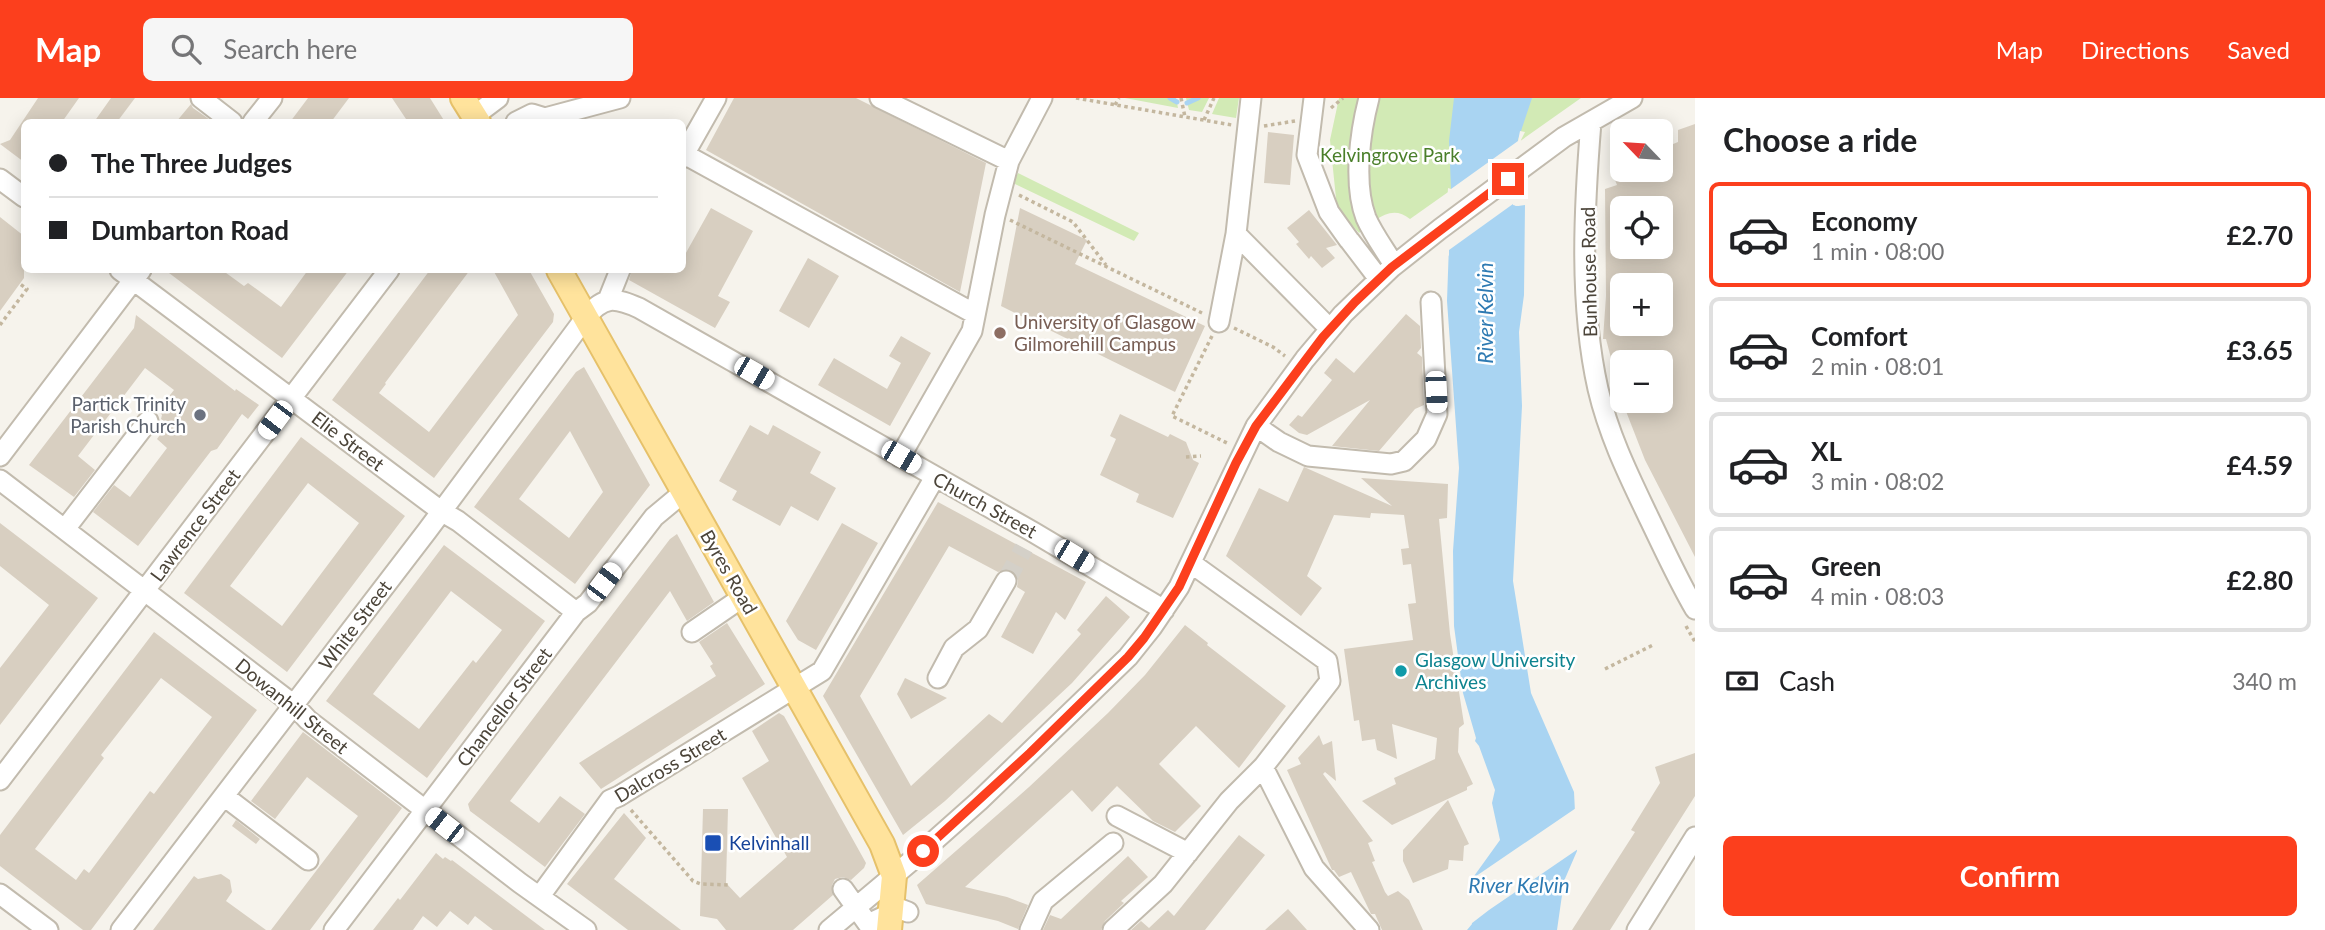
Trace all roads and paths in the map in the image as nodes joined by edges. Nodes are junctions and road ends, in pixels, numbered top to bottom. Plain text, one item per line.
1 (201, 98) edge
2 (272, 98) edge
3 (498, 98) edge
4 (620, 98) edge
5 (716, 98) edge
6 (880, 98) edge
7 (1042, 98) edge
8 (1076, 98) edge
9 (1119, 98) edge
10 (1181, 98) edge
11 (1214, 98) edge
12 (1251, 98) edge
13 (1314, 98) edge
14 (1369, 98) edge
15 (1624, 100) edge
16 (1115, 105) junction
17 (472, 112) edge
18 (1185, 117) junction
19 (228, 119) edge
20 (255, 119) edge
21 (522, 119) edge
22 (1204, 120) junction
23 (1591, 122) junction
24 (1247, 128) junction
25 (686, 151) edge
26 (686, 158) edge
27 (1009, 161) junction
28 (0, 179) edge
29 (1002, 186) junction
30 (21, 195) edge
31 (1013, 220) dead end
32 (1236, 234) junction
33 (1394, 265) junction
34 (1108, 268) junction
35 (132, 273) edge
36 (387, 273) edge
37 (561, 273) edge
38 (619, 273) edge
39 (1379, 279) junction
40 (20, 284) dead end
41 (608, 300) junction
42 (1431, 302) dead end
43 (1186, 305) dead end
44 (975, 314) junction
45 (586, 317) junction
46 (1219, 322) junction
47 (0, 325) edge
48 (1330, 329) junction
49 (1299, 367) junction
50 (291, 398) junction
51 (148, 421) dead end
52 (1256, 426) junction
53 (1242, 451) junction
54 (0, 456) edge
55 (1201, 456) dead end
56 (901, 457) junction
57 (1186, 457) dead end
58 (935, 477) junction
59 (0, 480) edge
60 (684, 492) junction
61 (441, 511) junction
62 (65, 529) junction
63 (1191, 563) junction
64 (1006, 581) tunnel mouth
65 (145, 591) junction
66 (743, 597) junction
67 (1695, 609) edge
68 (1164, 610) junction
69 (576, 612) junction
70 (692, 632) dead end
71 (1656, 644) dead end
72 (1605, 669) dead end
73 (938, 678) dead end
74 (797, 688) junction
75 (294, 705) junction
76 (1262, 767) junction
77 (0, 780) edge
78 (224, 796) junction
79 (620, 796) junction
80 (425, 810) junction
81 (1117, 816) dead end
82 (1695, 837) edge
83 (1113, 843) dead end
84 (1188, 853) junction
85 (308, 860) dead end
86 (894, 876) junction
87 (729, 885) dead end
88 (843, 890) dead end
89 (0, 894) edge
90 (540, 896) junction
91 (855, 907) junction
92 (895, 919) edge
93 (48, 930) edge
94 (121, 930) edge
95 (334, 930) edge
96 (586, 930) edge
97 (829, 930) edge
98 (1030, 930) edge
99 (1113, 930) edge
100 (1369, 930) edge
101 (1637, 930) edge

1 - 19 street
2 - 20 street
3 - 17 street
4 - 21 street
5 - 25 street
6 - 27 street
7 - 27 street
8 - 16 path
9 - 16 path
10 - 18 path
11 - 22 path
12 - 24 street
13 - 39 street
14 - 33 street
15 - 23 street
16 - 18 path
18 - 22 path
22 - 24 path
23 - 33 street
23 - 67 street, Bunhouse Road
24 - 32 street
26 - 44 street
27 - 29 street
28 - 30 street
29 - 34 path
29 - 44 street
31 - 34 path
32 - 46 street
32 - 48 street
33 - 39 street
34 - 43 path
35 - 50 street, Elie Street
35 - 54 street
36 - 50 street, Lawrence Street
37 - 45 main road, Byres Road
38 - 41 street
39 - 48 street
40 - 47 path
41 - 45 street
41 - 56 street, Church Street
42 - 52 street
44 - 56 street
45 - 60 main road, Byres Road
45 - 61 street, White Street
46 - 49 path
46 - 53 path
48 - 49 street
49 - 52 street
50 - 61 street, Elie Street
50 - 65 street, Lawrence Street
51 - 62 street
52 - 53 street
53 - 63 street
55 - 57 path
56 - 58 street, Church Street
58 - 68 street, Church Street
58 - 74 street, Dalcross Street
59 - 62 street, Dowanhill Street
60 - 66 main road, Byres Road
60 - 69 street, Chancellor Street
61 - 69 street, Elie Street
61 - 75 street, White Street
62 - 65 street, Dowanhill Street
63 - 68 street
63 - 76 street
64 - 73 street
65 - 75 street, Dowanhill Street
65 - 77 street, Lawrence Street
66 - 70 street
66 - 74 main road, Byres Road
68 - 86 street
69 - 80 street, Chancellor Street
71 - 72 path
74 - 79 street, Dalcross Street
74 - 86 main road, Byres Road
75 - 78 street, White Street
75 - 80 street, Dowanhill Street
76 - 84 street
76 - 100 street
78 - 85 street
78 - 94 street, White Street
79 - 87 path
79 - 90 street, Dalcross Street
80 - 90 street, Dowanhill Street
80 - 95 street, Chancellor Street
81 - 84 street
82 - 101 street
83 - 98 street
84 - 99 street
86 - 91 street
86 - 92 main road
88 - 91 street
89 - 93 street
90 - 96 street, Dowanhill Street
91 - 92 street
91 - 97 street

